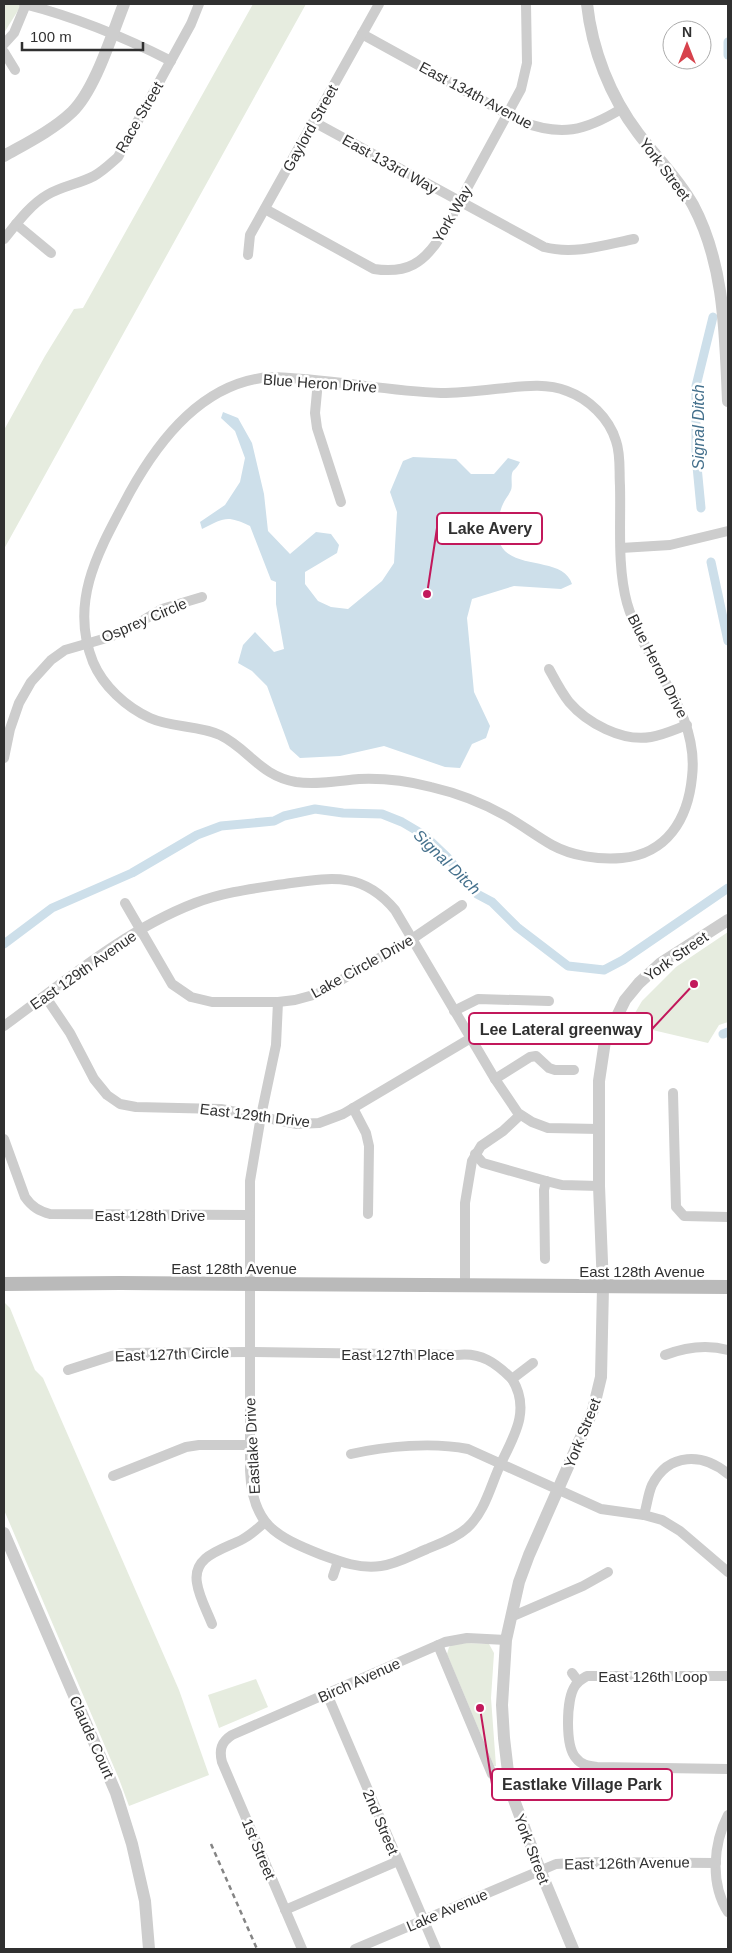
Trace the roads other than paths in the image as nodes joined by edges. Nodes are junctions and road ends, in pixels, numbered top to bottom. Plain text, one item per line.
1 (25, 4) edge
2 (124, 4) edge
3 (199, 4) edge
4 (379, 4) edge
5 (526, 4) edge
6 (587, 4) edge
7 (112, 33) junction
8 (362, 34) junction
9 (4, 44) edge
10 (4, 52) edge
11 (171, 61) junction
12 (15, 70) dead end
13 (621, 108) junction
14 (508, 114) junction
15 (314, 122) junction
16 (4, 156) edge
17 (460, 202) junction
18 (265, 209) junction
19 (16, 224) junction
20 (4, 239) edge
21 (634, 239) dead end
22 (51, 253) dead end
23 (248, 255) dead end
24 (318, 381) junction
25 (728, 401) edge
26 (341, 502) dead end
27 (728, 531) edge
28 (621, 548) junction
29 (202, 597) dead end
30 (86, 644) junction
31 (549, 669) dead end
32 (687, 725) junction
33 (4, 758) edge
34 (125, 903) dead end
35 (462, 905) dead end
36 (728, 920) edge
37 (141, 930) junction
38 (412, 939) junction
39 (45, 996) junction
40 (549, 1000) dead end
41 (278, 1002) junction
42 (454, 1011) junction
43 (4, 1026) edge
44 (470, 1038) junction
45 (574, 1070) dead end
46 (495, 1079) junction
47 (673, 1093) dead end
48 (353, 1108) junction
49 (520, 1115) junction
50 (261, 1116) junction
51 (599, 1130) junction
52 (4, 1140) edge
53 (475, 1154) junction
54 (546, 1181) junction
55 (600, 1186) junction
56 (368, 1214) dead end
57 (249, 1215) junction
58 (728, 1217) edge
59 (545, 1259) dead end
60 (4, 1284) edge
61 (249, 1284) junction
62 (465, 1286) junction
63 (603, 1286) junction
64 (728, 1288) edge
65 (728, 1350) edge
66 (249, 1352) junction
67 (665, 1355) dead end
68 (533, 1363) dead end
69 (68, 1370) dead end
70 (512, 1379) junction
71 (250, 1445) junction
72 (351, 1454) dead end
73 (501, 1463) junction
74 (728, 1474) edge
75 (113, 1476) dead end
76 (558, 1491) junction
77 (644, 1515) junction
78 (265, 1522) junction
79 (4, 1533) edge
80 (338, 1561) junction
81 (608, 1572) dead end
82 (728, 1572) edge
83 (333, 1576) dead end
84 (511, 1616) junction
85 (212, 1624) dead end
86 (506, 1640) junction
87 (438, 1645) junction
88 (728, 1676) edge
89 (327, 1694) junction
90 (221, 1748) joint
91 (728, 1769) edge
92 (510, 1789) junction
93 (728, 1815) edge
94 (398, 1861) junction
95 (716, 1863) junction
96 (540, 1870) junction
97 (286, 1910) junction
98 (728, 1912) edge
99 (423, 1920) junction
100 (149, 1949) edge
101 (302, 1949) edge
102 (355, 1949) edge
103 (436, 1949) edge
104 (573, 1949) edge

1 - 7 street
1 - 9 street
2 - 7 street
3 - 11 street, Race Street
4 - 8 street, Gaylord Street
5 - 14 street, York Way
6 - 13 street, York Street
7 - 11 street
7 - 16 street
8 - 14 street, East 134th Avenue
8 - 15 street, Gaylord Street
10 - 12 street
11 - 19 street, Race Street
13 - 14 street, East 134th Avenue
13 - 25 street, York Street
14 - 17 street, York Way
15 - 17 street, East 133rd Way
15 - 18 street, Gaylord Street
17 - 18 street, York Way
17 - 21 street, East 133rd Way
18 - 23 street, Gaylord Street
19 - 20 street, Race Street
19 - 22 street
24 - 26 street
24 - 28 street, Blue Heron Drive
24 - 30 street, Blue Heron Drive
27 - 28 street
28 - 32 street, Blue Heron Drive
29 - 30 street, Osprey Circle
30 - 32 street, Blue Heron Drive
30 - 33 street, Osprey Circle
31 - 32 street
34 - 37 street, Lake Circle Drive
35 - 38 street, Lake Circle Drive
36 - 51 street, York Street
37 - 38 street, East 129th Avenue
37 - 39 street, East 129th Avenue
37 - 41 street, Lake Circle Drive
38 - 41 street, Lake Circle Drive
38 - 42 street, East 129th Avenue
39 - 43 street, East 129th Avenue
39 - 50 street, East 129th Drive
40 - 42 street
41 - 50 street, Eastlake Drive
42 - 44 street, East 129th Avenue
44 - 46 street, East 129th Avenue
44 - 48 street, East 129th Drive
45 - 46 street
46 - 49 street, East 129th Avenue
47 - 58 street
48 - 50 street, East 129th Drive
48 - 56 street
49 - 51 street, East 129th Avenue
49 - 53 street
50 - 57 street, Eastlake Drive
51 - 55 street, York Street
52 - 57 street, East 128th Drive
53 - 54 street
53 - 62 street
54 - 55 street
54 - 59 street
55 - 63 street, York Street
57 - 61 street, Eastlake Drive
60 - 61 main road, East 128th Avenue
61 - 62 main road, East 128th Avenue
61 - 66 street, Eastlake Drive
62 - 63 main road, East 128th Avenue
63 - 64 main road, East 128th Avenue
63 - 76 street, York Street
65 - 67 street
66 - 69 street, East 127th Circle
66 - 70 street, East 127th Place
66 - 71 street, Eastlake Drive
68 - 70 street
70 - 73 street, Eastlake Drive
71 - 75 street
71 - 78 street, Eastlake Drive
72 - 73 street
73 - 76 street
73 - 80 street, Eastlake Drive
74 - 77 street
76 - 77 street
76 - 84 street, York Street
77 - 82 street
78 - 80 street, Eastlake Drive
78 - 85 street
79 - 100 street, Claude Court
80 - 83 street
81 - 84 street
84 - 86 street, York Street
86 - 87 street, Birch Avenue
86 - 92 street, York Street
87 - 89 street, Birch Avenue
87 - 92 street
88 - 91 street, East 126th Loop
89 - 90 street, Birch Avenue
89 - 94 street, 2nd Street
90 - 97 street, 1st Street
92 - 96 street, York Street
93 - 95 street
94 - 97 street
94 - 99 street, 2nd Street
95 - 96 street, East 126th Avenue
95 - 98 street
96 - 99 street, Lake Avenue
96 - 104 street, York Street
97 - 101 street, 1st Street
99 - 102 street, Lake Avenue
99 - 103 street, 2nd Street

